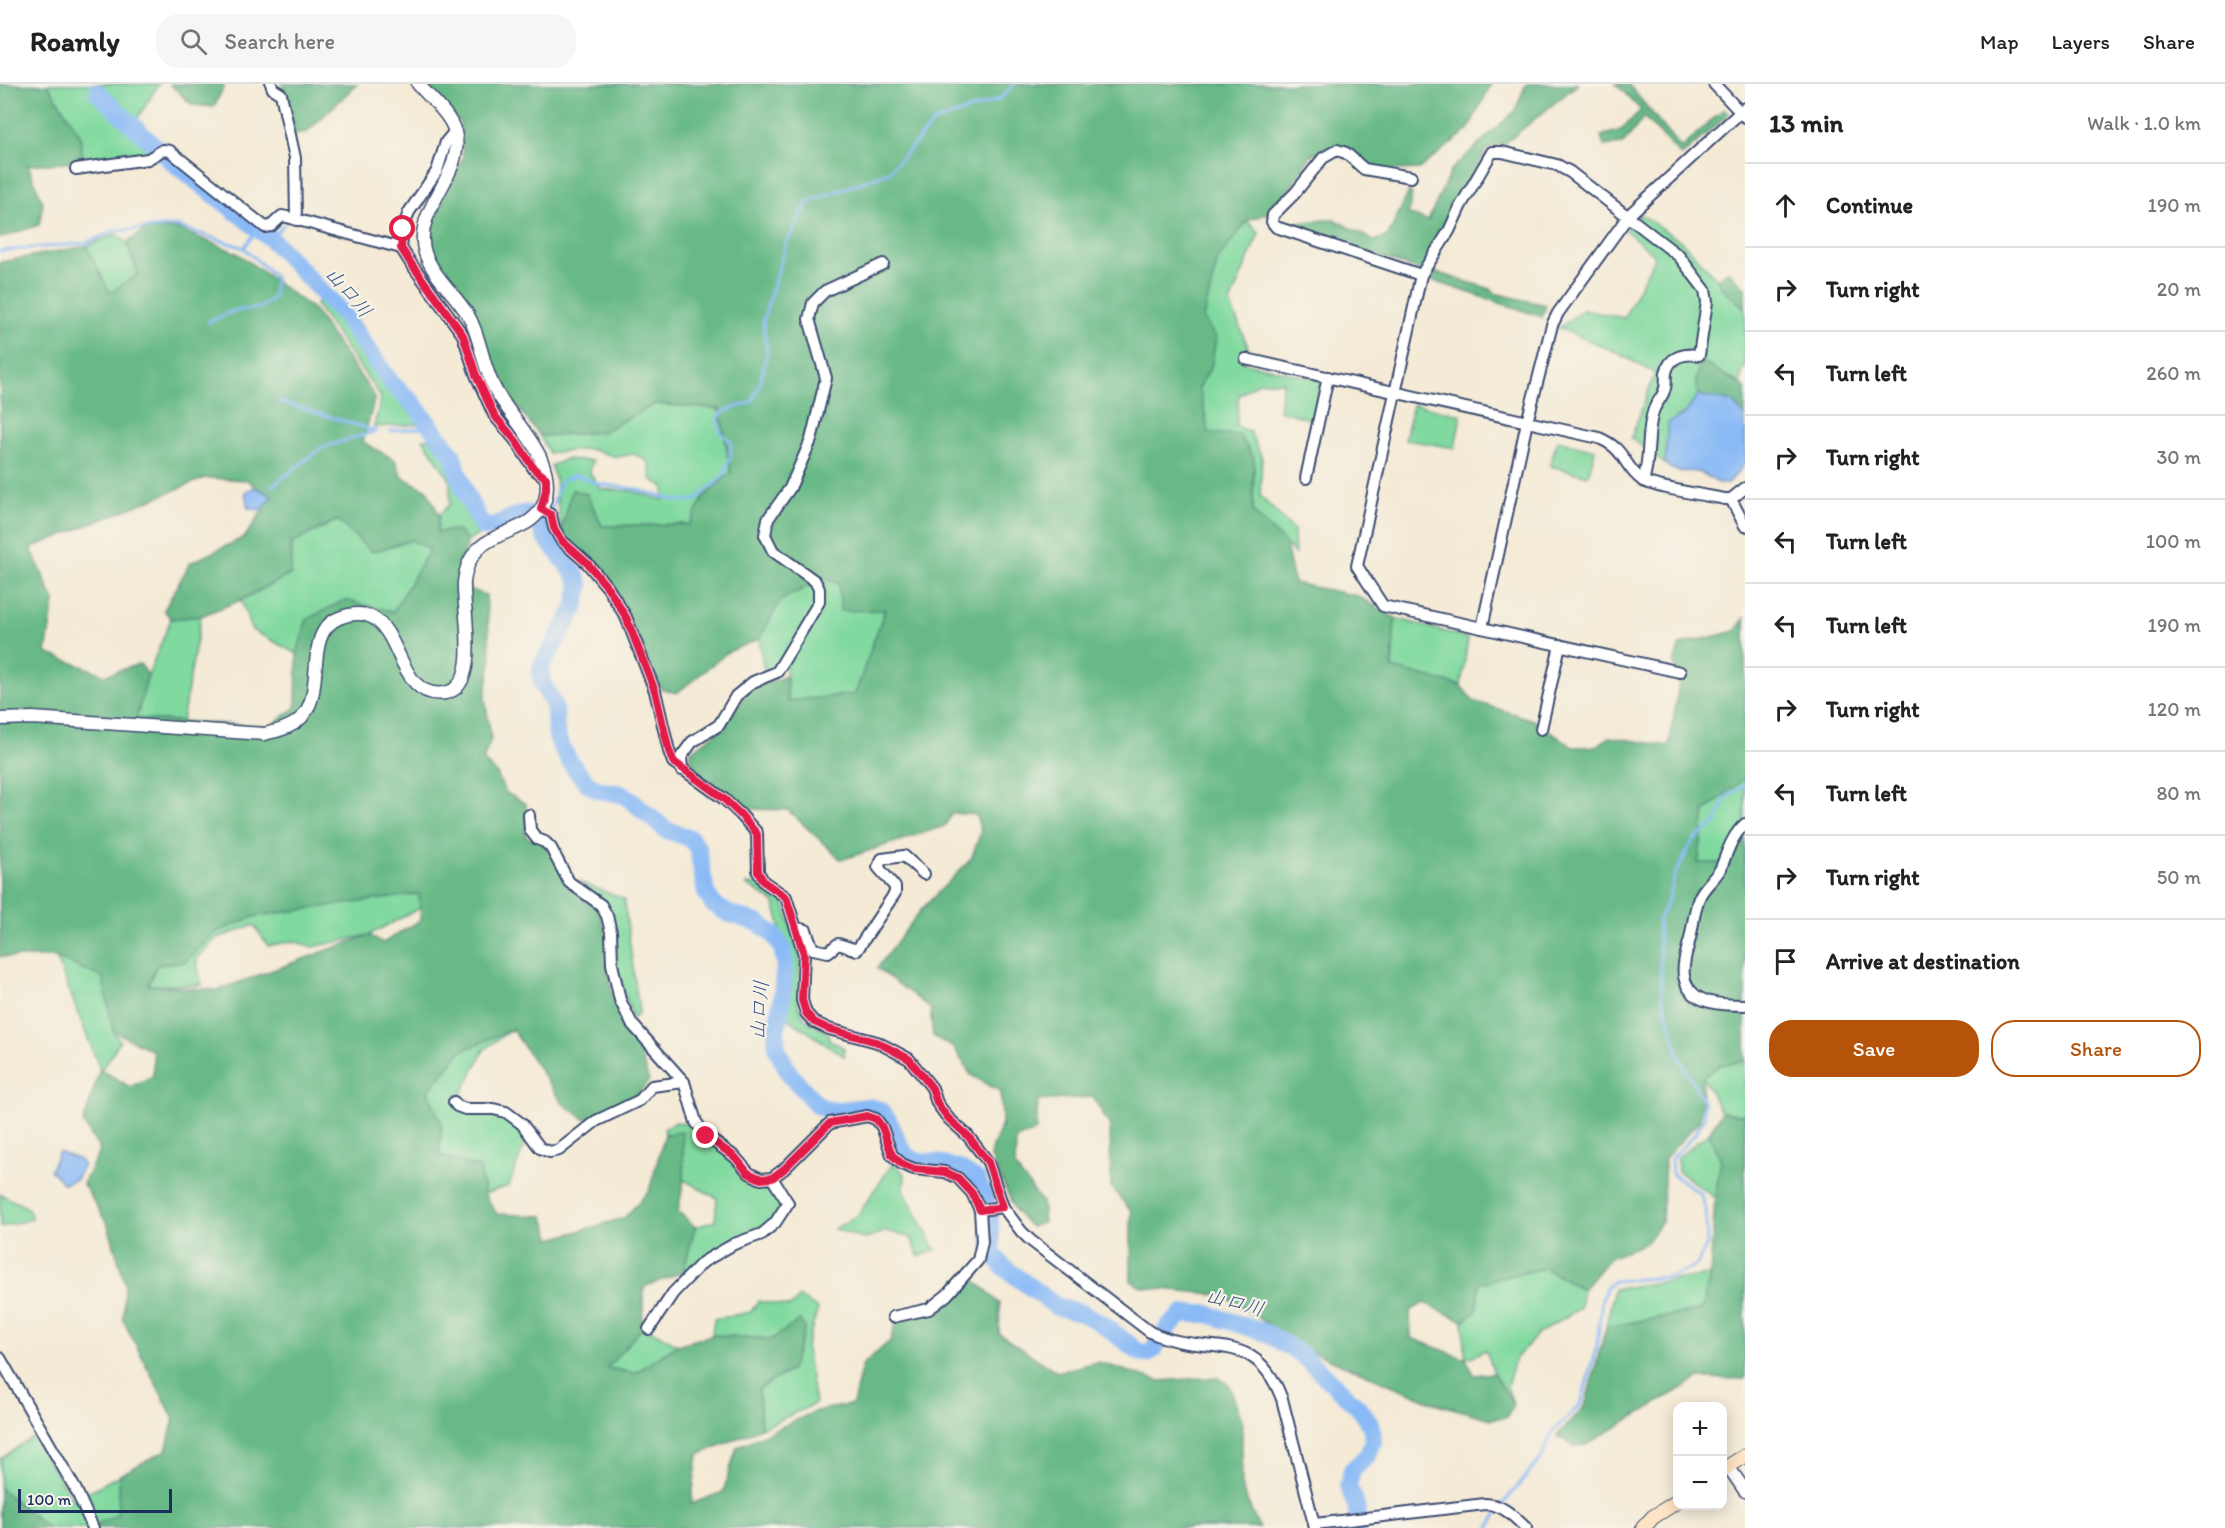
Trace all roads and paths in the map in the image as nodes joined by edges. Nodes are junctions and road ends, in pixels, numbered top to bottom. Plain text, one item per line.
1 (271, 84) edge
2 (418, 84) edge
3 (1714, 84) edge
4 (1743, 112) edge
5 (455, 131) junction
6 (76, 169) dead end
7 (1411, 177) dead end
8 (1629, 215) junction
9 (296, 220) junction
10 (401, 248) junction
11 (883, 264) dead end
12 (1421, 274) junction
13 (1246, 359) dead end
14 (1328, 377) junction
15 (1395, 394) junction
16 (1527, 422) junction
17 (546, 478) junction
18 (1306, 478) dead end
19 (1643, 481) junction
20 (1745, 488) edge
21 (1731, 499) junction
22 (546, 512) junction
23 (1745, 526) edge
24 (1482, 628) junction
25 (1560, 645) junction
26 (1680, 672) dead end
27 (0, 719) edge
28 (1541, 729) dead end
29 (682, 770) junction
30 (529, 815) dead end
31 (1745, 824) edge
32 (924, 874) dead end
33 (796, 928) junction
34 (1745, 1005) edge
35 (684, 1082) junction
36 (454, 1102) dead end
37 (772, 1178) junction
38 (1003, 1207) junction
39 (980, 1210) junction
40 (893, 1317) dead end
41 (649, 1329) dead end
42 (0, 1358) edge
43 (1745, 1456) edge
44 (1727, 1467) edge
45 (1727, 1470) edge
46 (1745, 1491) edge
47 (1673, 1504) edge
48 (1315, 1526) edge
49 (93, 1528) edge
50 (1526, 1528) edge
51 (1643, 1528) edge

1 - 9 street
2 - 5 street
3 - 4 street
4 - 8 street
5 - 10 street
5 - 17 street
6 - 9 street
7 - 12 street
8 - 12 street
8 - 16 street
8 - 19 street
9 - 10 street
10 - 17 street
11 - 29 street
12 - 15 street
13 - 14 street
14 - 15 street
14 - 18 street
15 - 16 street
15 - 24 street
16 - 19 street
16 - 24 street
17 - 22 street
19 - 21 street
20 - 21 street
21 - 23 street
22 - 27 street
22 - 29 street
24 - 25 street
25 - 26 street
25 - 28 street
29 - 33 street
30 - 35 street
31 - 34 street
32 - 33 street
33 - 38 street
35 - 36 street
35 - 37 street
37 - 39 street
37 - 41 street
38 - 39 street
38 - 48 street
39 - 40 street
42 - 49 street
43 - 44 main road
45 - 46 street
47 - 51 main road
48 - 50 street

